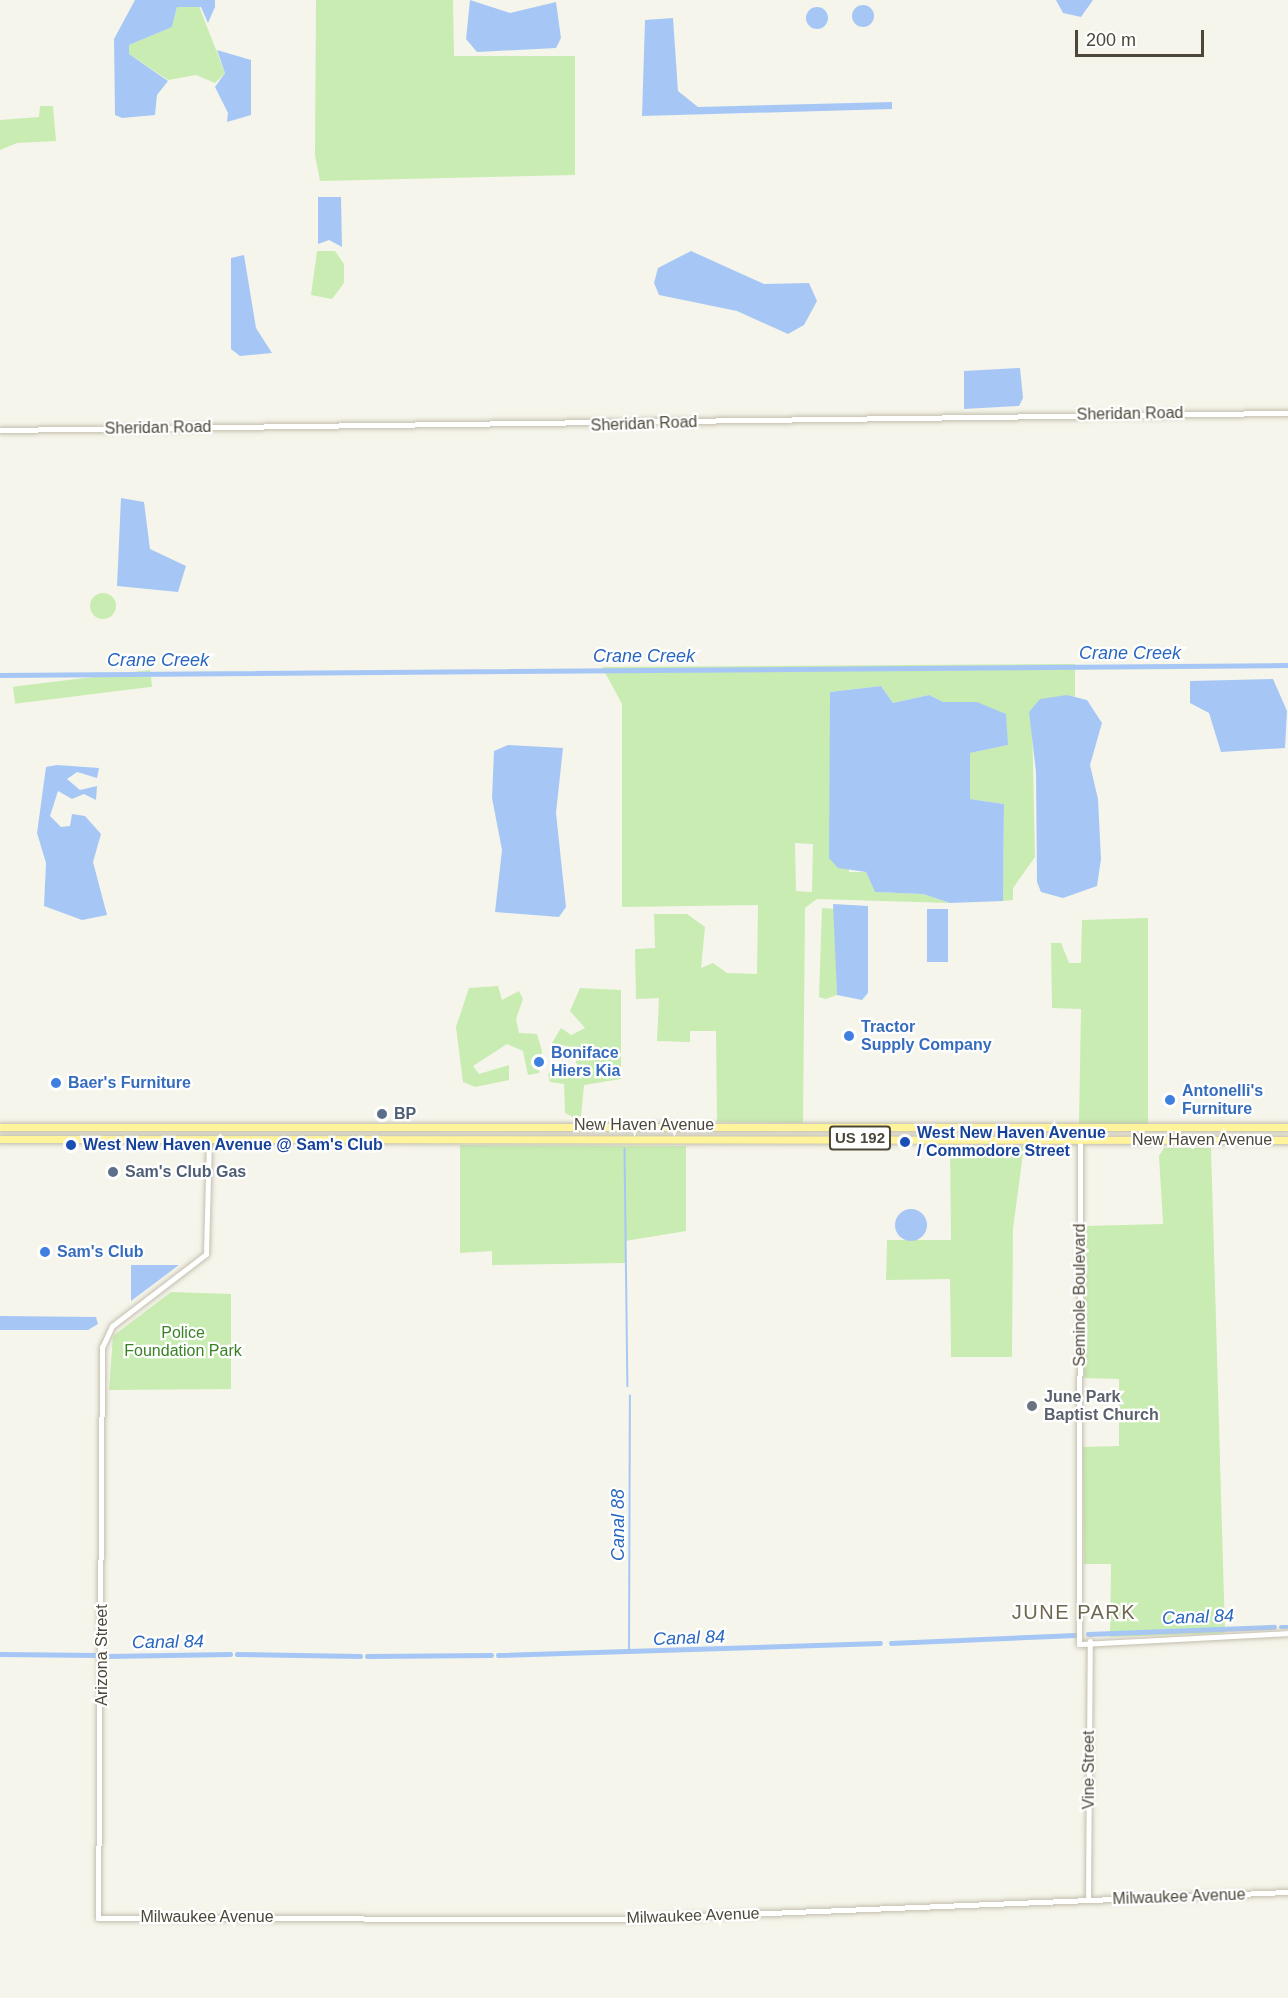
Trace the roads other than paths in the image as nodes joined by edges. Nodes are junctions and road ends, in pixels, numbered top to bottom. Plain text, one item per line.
1 (1288, 413) edge
2 (0, 430) edge
3 (266, 1125) junction
4 (316, 1125) junction
5 (400, 1125) junction
6 (459, 1125) junction
7 (478, 1125) junction
8 (588, 1125) junction
9 (605, 1125) junction
10 (772, 1125) junction
11 (841, 1125) junction
12 (98, 1126) junction
13 (193, 1126) junction
14 (224, 1126) junction
15 (916, 1126) junction
16 (953, 1126) junction
17 (1080, 1126) junction
18 (0, 1127) edge
19 (21, 1127) junction
20 (1151, 1127) junction
21 (1279, 1127) junction
22 (1288, 1129) edge
23 (571, 1137) junction
24 (589, 1137) junction
25 (210, 1138) junction
26 (250, 1138) junction
27 (298, 1138) junction
28 (395, 1138) junction
29 (442, 1138) junction
30 (459, 1138) junction
31 (754, 1138) junction
32 (820, 1138) junction
33 (884, 1138) junction
34 (907, 1138) junction
35 (95, 1139) junction
36 (173, 1139) junction
37 (1080, 1139) junction
38 (1133, 1139) junction
39 (1, 1140) edge
40 (1258, 1140) junction
41 (1284, 1140) edge
42 (1288, 1633) edge
43 (1090, 1641) junction
44 (1288, 1892) edge
45 (1089, 1900) junction
46 (98, 1917) joint

1 - 2 street, Sheridan Road
3 - 4 main road, New Haven Avenue / US 192
3 - 14 main road, New Haven Avenue / US 192
3 - 26 main road
4 - 5 main road, New Haven Avenue / US 192
4 - 27 main road
5 - 6 main road, New Haven Avenue / US 192
5 - 28 main road
6 - 7 main road, New Haven Avenue / US 192
6 - 29 main road
7 - 8 main road, New Haven Avenue / US 192
7 - 30 main road
8 - 9 main road, New Haven Avenue / US 192
8 - 23 main road
9 - 10 main road, New Haven Avenue / US 192
9 - 24 main road
10 - 11 main road, New Haven Avenue / US 192
10 - 31 main road
11 - 15 main road, New Haven Avenue / US 192
11 - 32 main road
12 - 13 main road, New Haven Avenue / US 192
12 - 19 main road, New Haven Avenue / US 192
12 - 35 main road
13 - 14 main road, New Haven Avenue / US 192
13 - 36 main road
14 - 25 main road
15 - 16 main road, New Haven Avenue / US 192
15 - 33 main road
16 - 17 main road, New Haven Avenue / US 192
16 - 34 main road
17 - 20 main road, New Haven Avenue / US 192
17 - 37 street, Seminole Boulevard
18 - 19 main road, New Haven Avenue / US 192
19 - 39 main road
20 - 21 main road, New Haven Avenue / US 192
20 - 38 main road
21 - 22 main road, New Haven Avenue / US 192
21 - 40 main road
22 - 41 main road
23 - 24 main road, New Haven Avenue / US 192
23 - 30 main road, New Haven Avenue / US 192
24 - 31 main road, New Haven Avenue / US 192
25 - 26 main road, New Haven Avenue / US 192
25 - 36 main road, New Haven Avenue / US 192
25 - 46 street, Arizona Street
26 - 27 main road, New Haven Avenue / US 192
27 - 28 main road, New Haven Avenue / US 192
28 - 29 main road, New Haven Avenue / US 192
29 - 30 main road, New Haven Avenue / US 192
31 - 32 main road, New Haven Avenue / US 192
32 - 33 main road, New Haven Avenue / US 192
33 - 34 main road, New Haven Avenue / US 192
34 - 37 main road, New Haven Avenue / US 192
35 - 36 main road, New Haven Avenue / US 192
35 - 39 main road, New Haven Avenue / US 192
37 - 38 main road, New Haven Avenue / US 192
37 - 43 street, Seminole Boulevard
38 - 40 main road, New Haven Avenue / US 192
40 - 41 main road, New Haven Avenue / US 192
42 - 43 street
43 - 45 street, Vine Street
44 - 45 street, Milwaukee Avenue
45 - 46 street, Milwaukee Avenue

